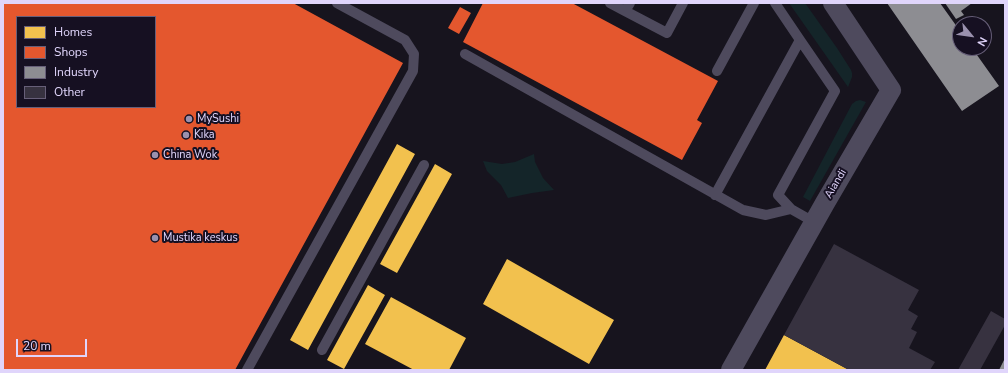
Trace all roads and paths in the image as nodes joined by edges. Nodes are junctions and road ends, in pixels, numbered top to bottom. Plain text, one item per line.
1 (337, 3) edge
2 (610, 3) edge
3 (683, 3) edge
4 (754, 3) edge
5 (775, 3) edge
6 (833, 3) edge
7 (628, 7) edge
8 (800, 40) junction
9 (465, 54) dead end
10 (717, 71) dead end
11 (424, 165) dead end
12 (715, 195) junction
13 (791, 209) junction
14 (814, 222) junction
15 (322, 350) dead end
16 (247, 370) edge
17 (731, 370) edge

1 - 16 lane
2 - 7 lane
3 - 7 lane
4 - 10 lane
5 - 8 lane
6 - 14 street, Aiandi
8 - 12 lane
8 - 13 lane
9 - 12 lane
11 - 15 lane
12 - 13 lane
13 - 14 lane
14 - 17 street, Aiandi

